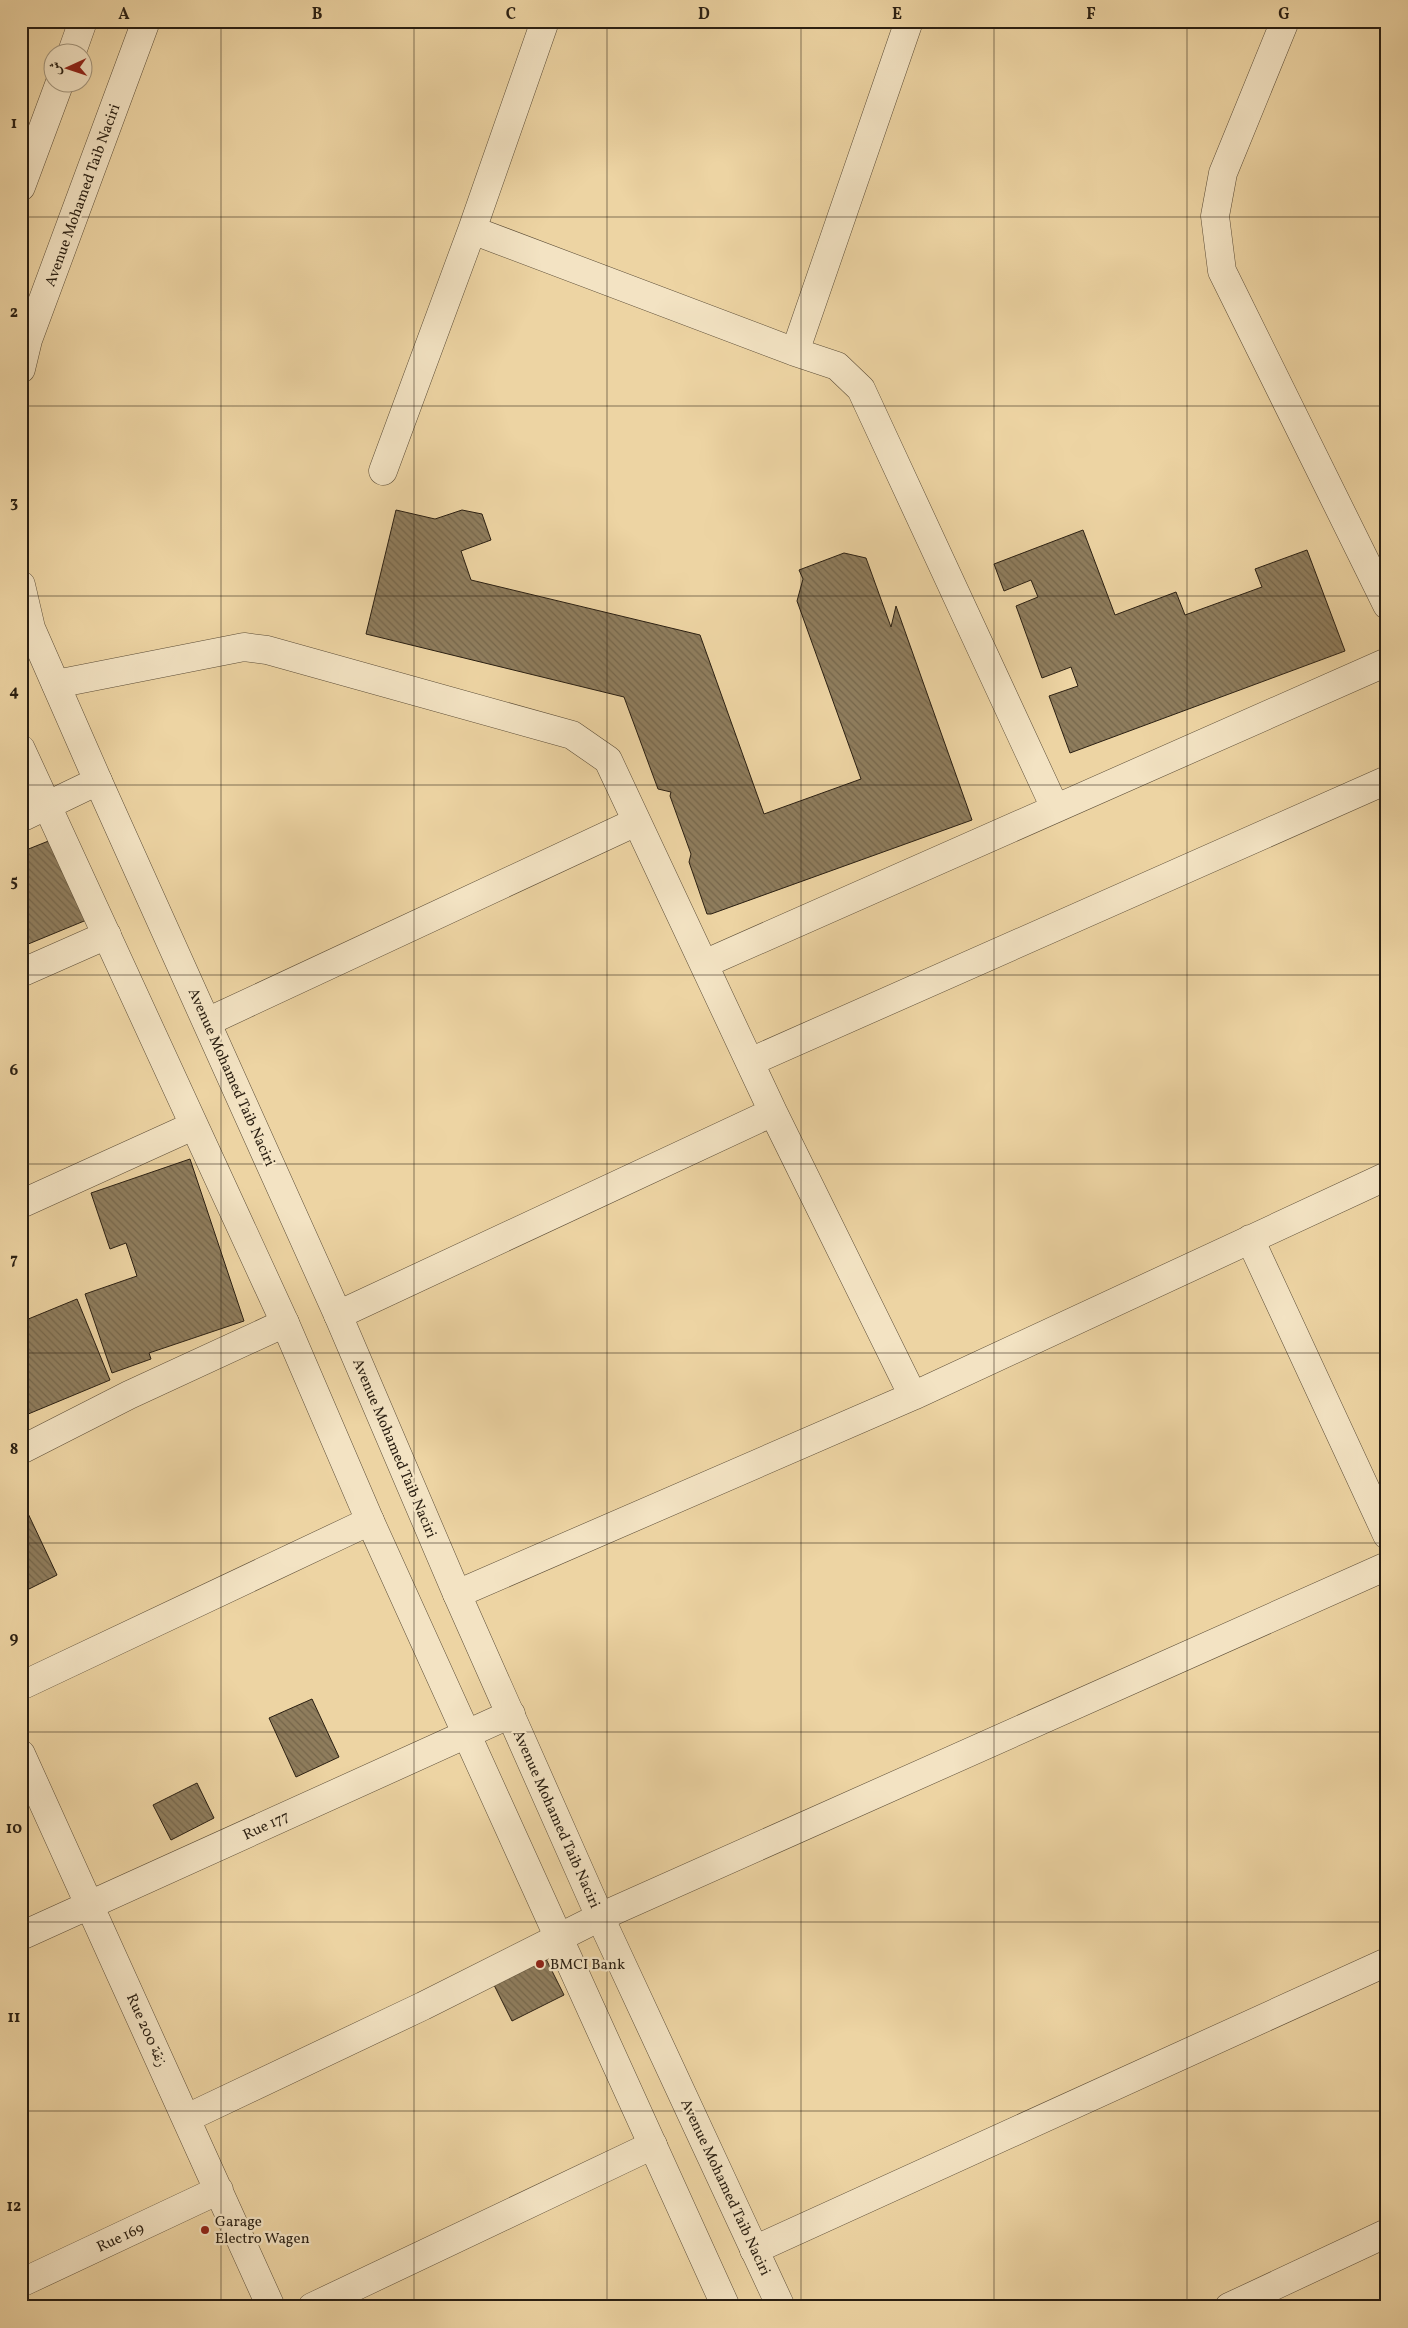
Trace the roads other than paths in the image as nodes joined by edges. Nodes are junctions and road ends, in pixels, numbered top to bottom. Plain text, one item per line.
1 (83, 21) edge
2 (146, 21) edge
3 (545, 21) edge
4 (909, 21) edge
5 (1285, 21) edge
6 (76, 42) edge
7 (56, 92) edge
8 (21, 187) edge
9 (472, 230) junction
10 (795, 352) junction
11 (21, 369) edge
12 (382, 471) dead end
13 (21, 585) edge
14 (1387, 605) edge
15 (1387, 662) edge
16 (56, 684) junction
17 (21, 749) edge
18 (1387, 780) edge
19 (98, 781) junction
20 (48, 806) junction
21 (1054, 808) junction
22 (21, 818) edge
23 (636, 822) junction
24 (107, 935) junction
25 (704, 964) junction
26 (21, 973) edge
27 (207, 1022) junction
28 (750, 1062) junction
29 (773, 1112) junction
30 (193, 1126) junction
31 (1387, 1176) edge
32 (21, 1204) edge
33 (1250, 1239) junction
34 (338, 1315) junction
35 (285, 1323) junction
36 (913, 1396) junction
37 (21, 1450) edge
38 (370, 1521) junction
39 (1387, 1535) edge
40 (1387, 1566) edge
41 (457, 1594) junction
42 (21, 1686) edge
43 (511, 1714) junction
44 (466, 1733) junction
45 (21, 1754) edge
46 (91, 1905) junction
47 (600, 1917) junction
48 (21, 1936) edge
49 (559, 1937) junction
50 (1387, 1962) edge
51 (187, 2118) junction
52 (653, 2145) junction
53 (219, 2190) junction
54 (1387, 2233) edge
55 (754, 2250) junction
56 (21, 2283) edge
57 (272, 2307) edge
58 (312, 2307) edge
59 (726, 2307) edge
60 (781, 2307) edge
61 (1228, 2307) edge

1 - 6 street
2 - 11 street, Avenue Mohamed Taib Naciri
3 - 9 street
4 - 10 street
5 - 14 street
7 - 8 street
9 - 10 street
9 - 12 street
10 - 21 street
13 - 16 street, Avenue Mohamed Taib Naciri
15 - 21 street
16 - 19 street, Avenue Mohamed Taib Naciri
16 - 23 street
17 - 20 street
18 - 28 street
19 - 20 street
19 - 27 street, Avenue Mohamed Taib Naciri
20 - 22 street
20 - 24 street
21 - 25 street
23 - 25 street
23 - 27 street
24 - 26 street
24 - 30 street
25 - 28 street
27 - 34 street, Avenue Mohamed Taib Naciri
28 - 29 street
29 - 34 street
29 - 36 street
30 - 32 street
30 - 35 street
31 - 33 street
33 - 36 street
33 - 39 street
34 - 41 street, Avenue Mohamed Taib Naciri
35 - 37 street
35 - 38 street
36 - 41 street
38 - 42 street
38 - 44 street
40 - 47 street
41 - 43 street, Avenue Mohamed Taib Naciri
43 - 44 street, Rue 177
43 - 47 street, Avenue Mohamed Taib Naciri
44 - 46 street, Rue 177
44 - 49 street
45 - 46 street, Rue 200 زنقة
46 - 48 street, Rue 177
46 - 51 street, Rue 200 زنقة
47 - 49 street
47 - 55 street, Avenue Mohamed Taib Naciri
49 - 51 street
49 - 52 street
50 - 55 street
51 - 53 street, Rue 200 زنقة
52 - 58 street
52 - 59 street
53 - 56 street, Rue 169
53 - 57 street, Rue 200 زنقة
54 - 61 street
55 - 60 street, Avenue Mohamed Taib Naciri

